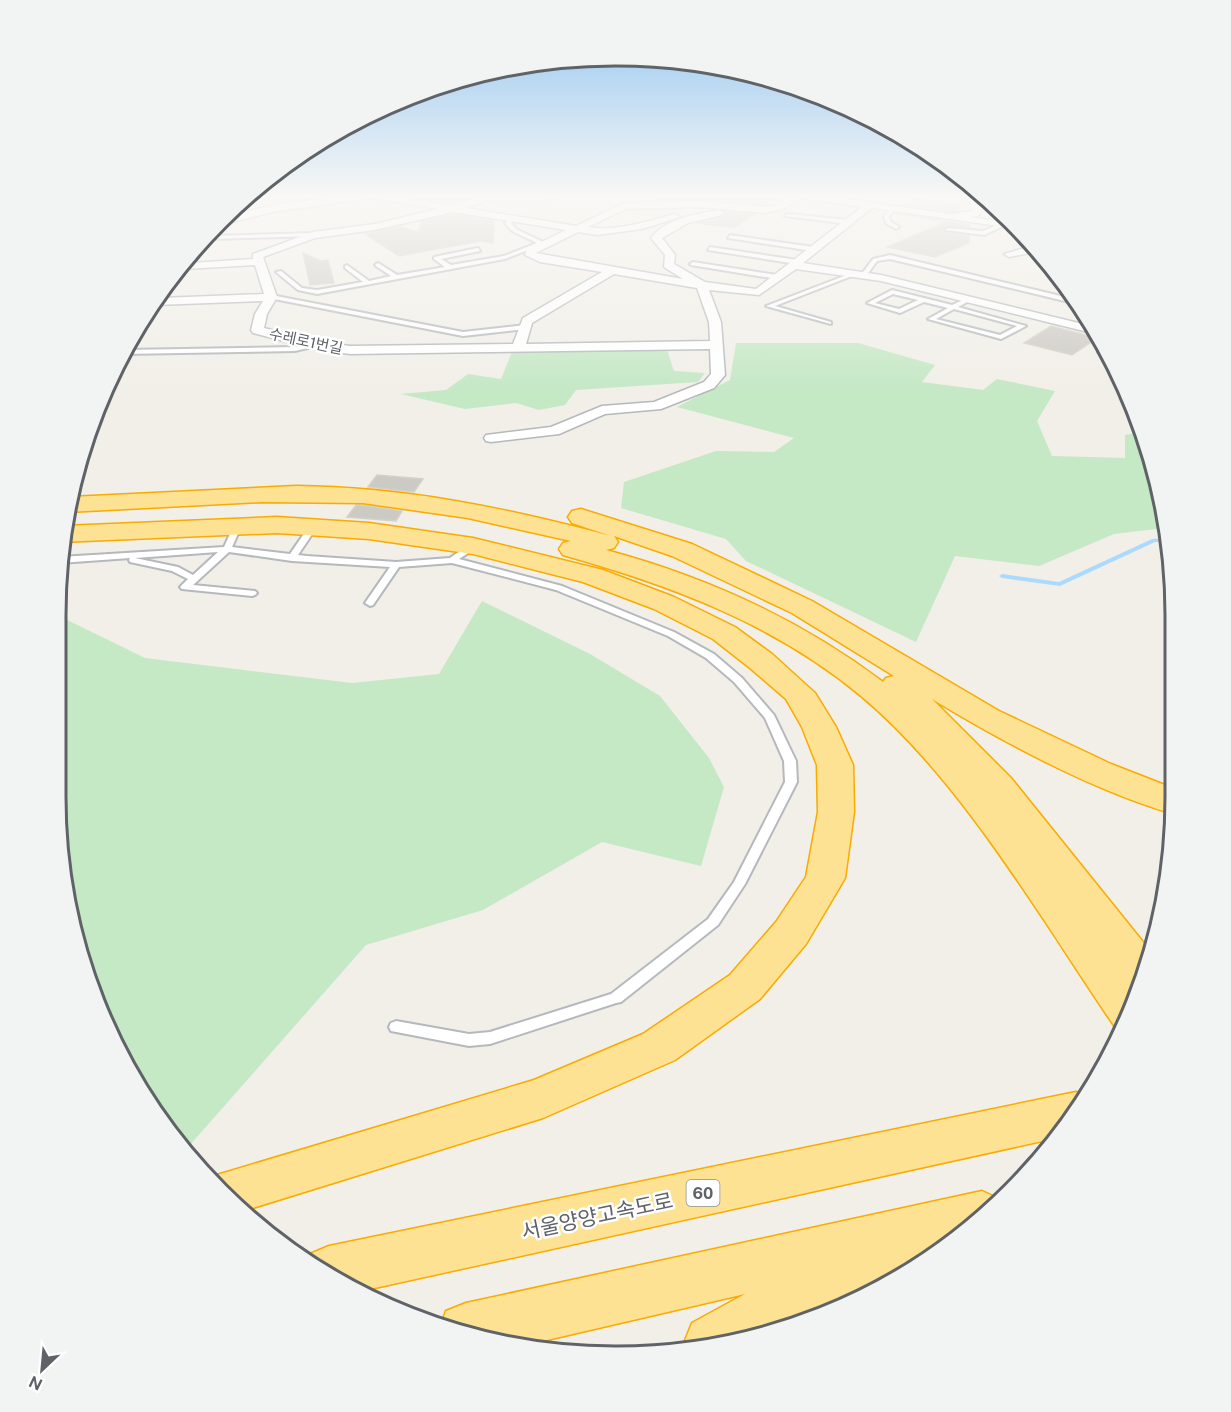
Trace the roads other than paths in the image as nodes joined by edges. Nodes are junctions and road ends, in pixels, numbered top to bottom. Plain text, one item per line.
1 (440, 261) edge
2 (486, 261) edge
3 (560, 261) edge
4 (669, 261) edge
5 (782, 261) edge
6 (798, 261) edge
7 (875, 261) edge
8 (906, 261) edge
9 (258, 262) joint
10 (795, 263) junction
11 (693, 264) dead end
12 (378, 265) dead end
13 (192, 266) edge
14 (347, 267) dead end
15 (960, 267) dead end
16 (451, 268) junction
17 (612, 271) junction
18 (279, 272) dead end
19 (859, 274) junction
20 (777, 277) junction
21 (396, 278) junction
22 (990, 281) junction
23 (367, 282) junction
24 (702, 285) junction
25 (271, 297) junction
26 (1064, 299) edge
27 (923, 300) junction
28 (967, 300) junction
29 (165, 302) edge
30 (952, 308) junction
31 (829, 323) dead end
32 (525, 327) junction
33 (1083, 328) edge
34 (314, 345) junction
35 (715, 345) junction
36 (519, 347) junction
37 (134, 352) edge
38 (491, 438) dead end
39 (79, 498) edge
40 (78, 505) edge
41 (75, 520) edge
42 (313, 527) junction
43 (73, 534) edge
44 (232, 538) junction
45 (463, 553) junction
46 (121, 558) junction
47 (292, 558) junction
48 (69, 560) edge
49 (396, 565) junction
50 (194, 579) junction
51 (252, 593) dead end
52 (370, 603) dead end
53 (1165, 798) edge
54 (1138, 966) edge
55 (1124, 1005) edge
56 (396, 1027) dead end
57 (1062, 1116) edge
58 (234, 1191) edge
59 (967, 1218) edge
60 (908, 1261) edge
61 (338, 1270) edge
62 (478, 1328) edge
63 (728, 1334) edge

1 - 16 lane
2 - 16 lane
3 - 17 street
4 - 24 street
5 - 10 lane
6 - 10 street
7 - 19 lane
8 - 22 lane
9 - 13 street
9 - 25 street
10 - 19 street
10 - 20 street
11 - 20 lane
12 - 21 lane
14 - 23 lane
15 - 22 lane
16 - 21 lane
17 - 24 street
17 - 32 street
18 - 23 lane
19 - 28 street
19 - 31 lane
20 - 24 street
21 - 23 lane
22 - 26 lane
24 - 35 street
25 - 29 street
25 - 32 lane
25 - 34 street, 수레로1번길
27 - 27 lane
27 - 30 lane
28 - 30 lane
28 - 33 street
30 - 30 lane
32 - 36 street
34 - 36 street, 수레로1번길
34 - 37 lane
35 - 36 street, 수레로1번길
35 - 38 street
39 - 53 highway
40 - 54 highway
41 - 55 highway
42 - 44 highway
42 - 45 highway
42 - 47 lane
43 - 44 highway
44 - 46 lane
44 - 47 lane
44 - 50 lane
45 - 49 lane
45 - 56 lane
45 - 58 highway
46 - 48 lane
46 - 50 lane
47 - 49 lane
49 - 52 lane
50 - 51 lane
57 - 61 highway, 서울양양고속도로 / 60
59 - 62 highway
60 - 63 highway

